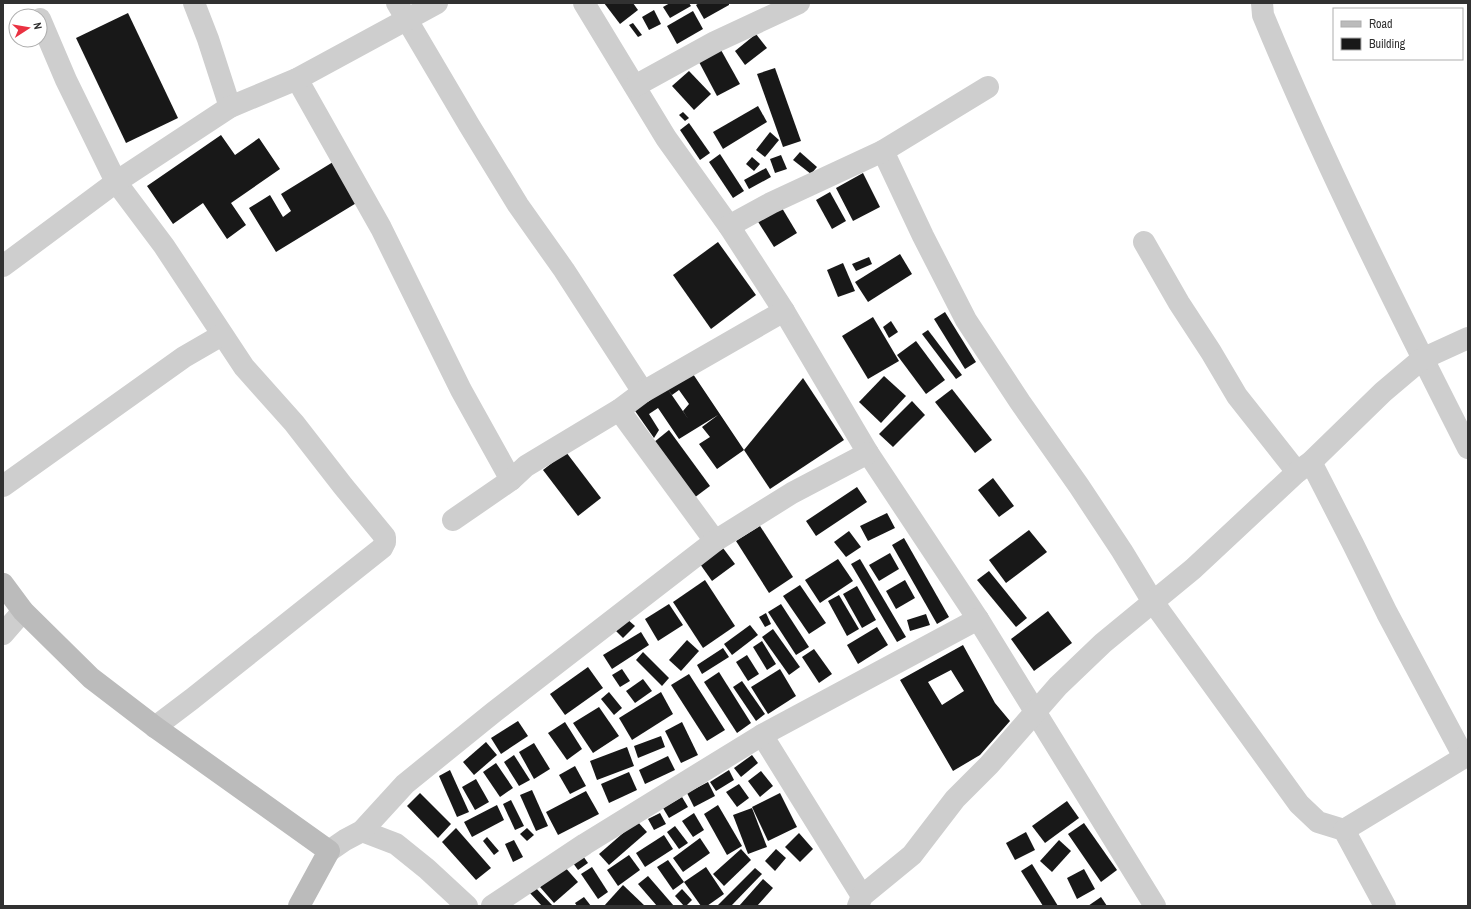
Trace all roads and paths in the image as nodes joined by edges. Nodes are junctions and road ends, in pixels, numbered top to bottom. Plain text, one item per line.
1 (194, 3) edge
2 (437, 3) edge
3 (584, 3) edge
4 (799, 3) edge
5 (1262, 3) edge
6 (402, 12) edge
7 (48, 38) edge
8 (297, 79) junction
9 (635, 86) junction
10 (988, 87) dead end
11 (230, 107) junction
12 (883, 151) junction
13 (116, 182) junction
14 (729, 226) junction
15 (1144, 242) dead end
16 (3, 266) edge
17 (784, 311) junction
18 (222, 335) junction
19 (1468, 338) edge
20 (1422, 359) junction
21 (642, 392) junction
22 (619, 410) junction
23 (1468, 448) edge
24 (868, 453) junction
25 (1304, 467) junction
26 (510, 480) junction
27 (3, 486) edge
28 (453, 520) dead end
29 (715, 541) junction
30 (3, 584) edge
31 (1153, 602) junction
32 (23, 611) junction
33 (978, 619) junction
34 (3, 634) edge
35 (1036, 712) junction
36 (154, 727) junction
37 (762, 735) junction
38 (1466, 756) edge
39 (1344, 830) junction
40 (362, 831) junction
41 (329, 851) junction
42 (860, 901) edge
43 (299, 906) edge
44 (467, 906) edge
45 (492, 906) edge
46 (1156, 906) edge
47 (1386, 906) edge

1 - 11 street
2 - 6 street
3 - 9 street
4 - 9 street
5 - 20 street
6 - 8 street
6 - 21 street
7 - 13 street
8 - 11 street
8 - 26 street
9 - 14 street
10 - 12 street
11 - 13 street
12 - 14 street
12 - 31 street
13 - 16 street
13 - 18 street
14 - 17 street
15 - 25 street
17 - 21 street
17 - 24 street
18 - 27 street
18 - 36 street
19 - 20 street
20 - 23 street
20 - 25 street
21 - 22 street
22 - 26 street
22 - 29 street
24 - 29 street
24 - 33 street
25 - 31 street
25 - 38 street
26 - 28 street
29 - 40 street
30 - 32 main road
31 - 35 street
31 - 39 street
32 - 34 street
32 - 36 main road
33 - 35 street
33 - 37 street
35 - 42 street
35 - 46 street
36 - 41 main road
37 - 42 street
37 - 45 street
38 - 39 street
39 - 47 street
40 - 41 street
40 - 44 street
41 - 43 main road

